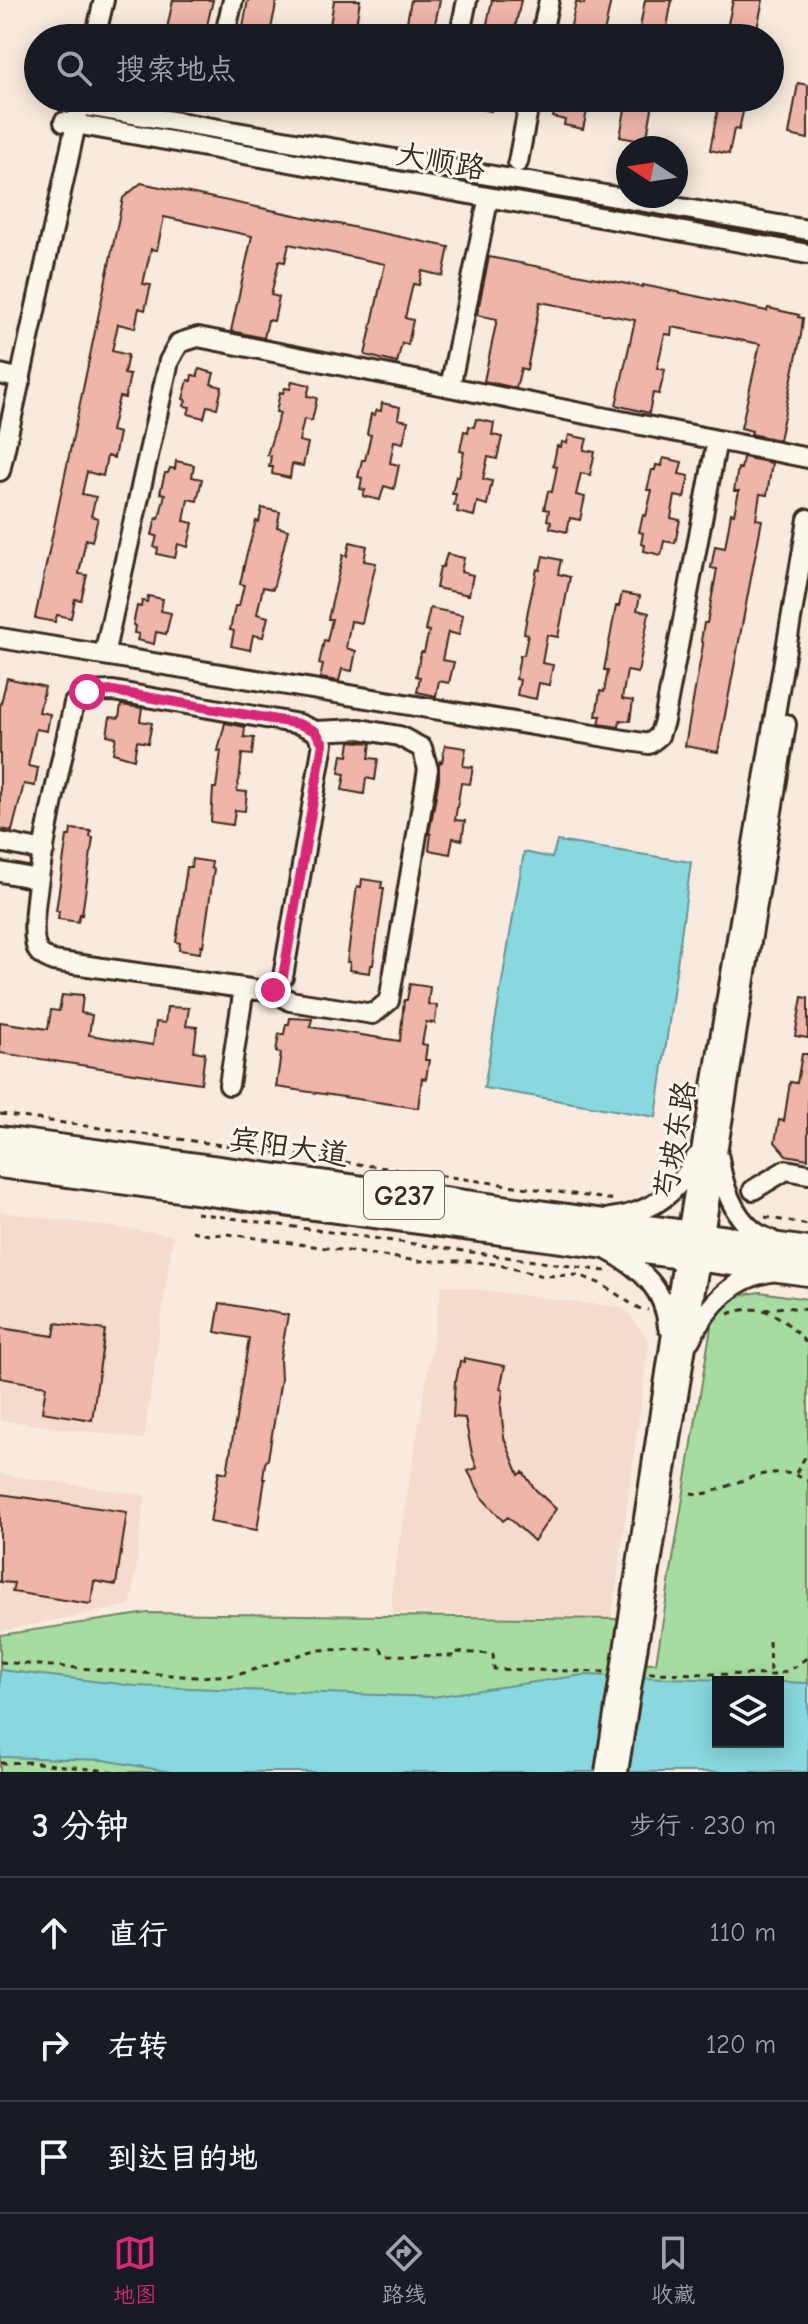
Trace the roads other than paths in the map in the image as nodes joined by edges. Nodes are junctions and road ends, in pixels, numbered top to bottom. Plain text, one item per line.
1 (91, 0) edge
2 (104, 0) edge
3 (233, 0) edge
4 (467, 0) edge
5 (549, 0) edge
6 (86, 24) edge
7 (98, 24) edge
8 (227, 24) edge
9 (462, 24) edge
10 (544, 24) edge
11 (69, 112) edge
12 (72, 112) edge
13 (138, 112) edge
14 (527, 112) edge
15 (64, 122) junction
16 (518, 162) dead end
17 (488, 201) dead end
18 (808, 230) edge
19 (808, 254) edge
20 (10, 377) edge
21 (450, 387) junction
22 (0, 415) edge
23 (717, 440) junction
24 (808, 458) edge
25 (0, 471) edge
26 (808, 519) edge
27 (808, 590) edge
28 (0, 638) edge
29 (104, 655) junction
30 (315, 731) junction
31 (0, 842) edge
32 (44, 851) junction
33 (0, 872) edge
34 (38, 879) junction
35 (244, 988) junction
36 (273, 990) junction
37 (229, 1085) dead end
38 (0, 1140) edge
39 (710, 1140) junction
40 (0, 1164) edge
41 (808, 1174) edge
42 (753, 1190) dead end
43 (587, 1230) junction
44 (693, 1246) junction
45 (800, 1260) edge
46 (676, 1352) junction
47 (629, 1665) junction
48 (605, 1772) edge
49 (618, 1772) edge

1 - 6 street
2 - 7 street
3 - 8 street
4 - 9 street
5 - 10 street
11 - 15 street
12 - 20 street
13 - 18 street, 大顺路
14 - 16 street
15 - 19 street, 大顺路
15 - 20 street
17 - 21 street
20 - 22 street
20 - 25 street
21 - 23 street
21 - 29 street
23 - 24 street
23 - 29 street
26 - 39 street, 芍坡东路
27 - 39 street, 芍坡东路
28 - 29 street
30 - 32 street
30 - 36 street
30 - 36 street
31 - 32 street
32 - 34 street
33 - 34 street
34 - 35 street
35 - 36 street
35 - 37 street
38 - 43 highway, 宾阳大道 / G237
39 - 43 street
39 - 44 street, 芍坡东路
39 - 45 street
40 - 43 highway, 宾阳大道 / G237
41 - 42 street
43 - 44 highway, 宾阳大道 / G237
43 - 46 street
44 - 45 highway, 宾阳大道 / G237
44 - 46 street, 芍坡东路
45 - 46 street
46 - 47 street, 芍坡东路
47 - 48 street, 芍坡东路, bridge
47 - 49 street, 芍坡东路, bridge

